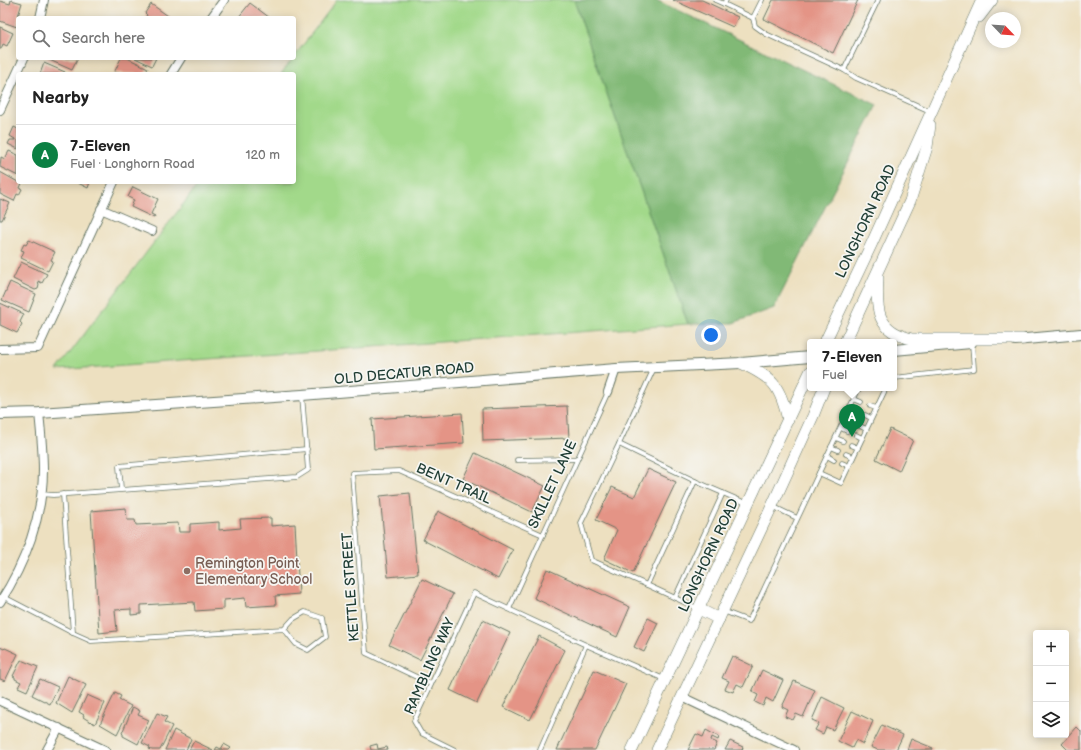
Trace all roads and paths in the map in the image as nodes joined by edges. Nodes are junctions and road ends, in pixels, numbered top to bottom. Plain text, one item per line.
1 (44, 0) edge
2 (224, 0) edge
3 (715, 0) edge
4 (762, 0) edge
5 (878, 0) edge
6 (982, 0) edge
7 (992, 0) edge
8 (725, 2) edge
9 (40, 16) edge
10 (212, 16) edge
11 (753, 18) junction
12 (969, 30) junction
13 (23, 60) edge
14 (181, 60) edge
15 (844, 70) junction
16 (18, 72) edge
17 (172, 72) edge
18 (16, 75) edge
19 (0, 110) edge
20 (931, 112) junction
21 (113, 184) edge
22 (101, 209) junction
23 (152, 231) dead end
24 (878, 273) junction
25 (1081, 334) edge
26 (826, 339) edge
27 (846, 339) edge
28 (1023, 339) junction
29 (972, 343) junction
30 (0, 349) edge
31 (897, 350) edge
32 (807, 357) edge
33 (741, 362) junction
34 (655, 367) junction
35 (616, 369) junction
36 (897, 378) edge
37 (807, 379) edge
38 (823, 391) edge
39 (858, 391) edge
40 (884, 391) edge
41 (608, 392) joint
42 (302, 395) junction
43 (854, 399) junction
44 (861, 402) dead end
45 (870, 406) dead end
46 (876, 408) junction
47 (850, 409) junction
48 (856, 412) dead end
49 (39, 413) junction
50 (0, 414) edge
51 (865, 415) dead end
52 (872, 418) junction
53 (845, 419) junction
54 (788, 420) junction
55 (852, 422) dead end
56 (860, 426) dead end
57 (841, 428) junction
58 (866, 429) junction
59 (847, 431) dead end
60 (856, 435) dead end
61 (836, 438) junction
62 (862, 438) junction
63 (843, 441) dead end
64 (619, 444) junction
65 (851, 445) dead end
66 (831, 447) junction
67 (858, 448) junction
68 (307, 449) junction
69 (838, 450) dead end
70 (846, 454) dead end
71 (827, 456) junction
72 (853, 457) junction
73 (577, 459) junction
74 (517, 460) dead end
75 (834, 460) dead end
76 (842, 463) dead end
77 (849, 466) junction
78 (352, 473) joint
79 (819, 473) junction
80 (696, 481) junction
81 (121, 489) junction
82 (723, 493) junction
83 (41, 494) junction
84 (63, 494) junction
85 (748, 504) junction
86 (772, 506) junction
87 (797, 518) junction
88 (543, 535) junction
89 (647, 585) junction
90 (675, 598) junction
91 (2, 599) edge
92 (509, 609) junction
93 (699, 609) junction
94 (721, 615) junction
95 (284, 629) junction
96 (73, 633) junction
97 (586, 645) junction
98 (664, 679) junction
99 (431, 684) junction
100 (682, 697) junction
101 (0, 701) edge
102 (59, 728) junction
103 (47, 750) edge
104 (105, 750) edge
105 (455, 750) edge
106 (540, 750) edge
107 (632, 750) edge
108 (657, 750) edge
109 (794, 750) edge

1 - 9 street
2 - 10 street
3 - 8 lane
4 - 11 lane
5 - 15 lane
6 - 12 main road, LONGHORN ROAD
7 - 12 main road, LONGHORN ROAD
8 - 11 lane
11 - 15 lane
12 - 20 main road, LONGHORN ROAD
13 - 16 street
14 - 17 street
15 - 20 lane
18 - 19 street
20 - 24 main road, LONGHORN ROAD
20 - 26 main road, LONGHORN ROAD
21 - 22 street
22 - 23 street
22 - 30 street
24 - 27 main road, LONGHORN ROAD
24 - 28 main road
25 - 28 street
28 - 29 street
29 - 31 street
29 - 36 lane
32 - 33 street, OLD DECATUR ROAD
33 - 34 street, OLD DECATUR ROAD
33 - 54 main road
34 - 35 street, OLD DECATUR ROAD
34 - 64 lane
35 - 41 street, SKILLET LANE
35 - 42 street, OLD DECATUR ROAD
37 - 54 main road, LONGHORN ROAD
38 - 86 main road
39 - 43 lane
40 - 46 lane
41 - 73 lane, SKILLET LANE
42 - 49 street, OLD DECATUR ROAD
42 - 68 lane
43 - 44 lane
43 - 47 lane
45 - 46 lane
46 - 52 lane
47 - 48 lane
47 - 53 lane
49 - 50 street, OLD DECATUR ROAD
49 - 83 street
51 - 52 lane
52 - 58 lane
53 - 55 lane
53 - 57 lane
54 - 85 main road, LONGHORN ROAD
56 - 58 lane
57 - 59 lane
57 - 61 lane
58 - 62 lane
60 - 62 lane
61 - 63 lane
61 - 66 lane
62 - 67 lane
64 - 80 lane
64 - 89 lane
65 - 67 lane
66 - 69 lane
66 - 71 lane
67 - 72 lane
68 - 81 lane
68 - 81 lane
70 - 72 lane
71 - 75 lane
71 - 79 lane
72 - 77 lane
73 - 74 lane
73 - 88 lane, SKILLET LANE
76 - 77 lane
77 - 79 lane
78 - 88 lane, BENT TRAIL
78 - 99 lane, KETTLE STREET
79 - 87 lane
80 - 82 lane
80 - 89 lane
81 - 84 lane
82 - 85 lane
82 - 90 lane
83 - 84 lane
83 - 91 street
84 - 96 lane
85 - 93 main road, LONGHORN ROAD
86 - 87 lane
86 - 94 main road
87 - 94 lane
88 - 92 lane, SKILLET LANE
89 - 90 lane
90 - 93 lane
91 - 96 lane
92 - 97 lane
92 - 99 lane, RAMBLING WAY
93 - 94 main road
93 - 98 main road, LONGHORN ROAD
94 - 100 main road
95 - 95 lane
95 - 96 lane
97 - 98 lane
97 - 106 lane
98 - 107 main road, LONGHORN ROAD
99 - 105 lane, RAMBLING WAY
100 - 108 main road
100 - 109 street
101 - 102 street
102 - 103 street
102 - 104 street

